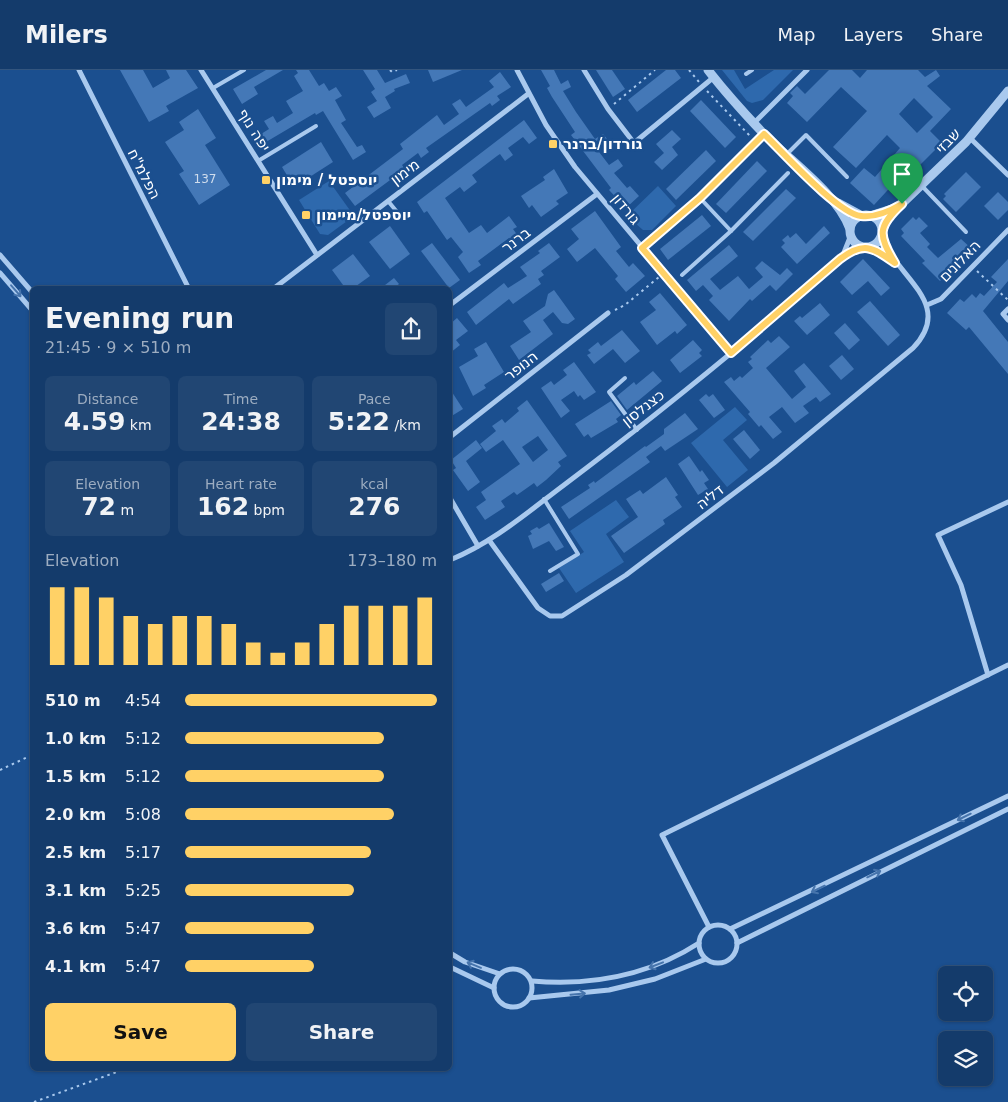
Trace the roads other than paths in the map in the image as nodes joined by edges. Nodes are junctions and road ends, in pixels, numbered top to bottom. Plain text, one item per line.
1 (79, 70) edge
2 (201, 70) edge
3 (244, 70) edge
4 (516, 70) edge
5 (584, 70) edge
6 (752, 70) edge
7 (807, 70) edge
8 (711, 74) edge
9 (746, 74) dead end
10 (213, 88) junction
11 (1008, 91) edge
12 (528, 94) junction
13 (754, 123) junction
14 (316, 126) dead end
15 (764, 134) junction
16 (970, 138) junction
17 (786, 155) junction
18 (258, 161) junction
19 (788, 173) dead end
20 (1008, 175) edge
21 (847, 177) dead end
22 (922, 186) junction
23 (597, 194) junction
24 (830, 197) junction
25 (700, 198) junction
26 (388, 201) junction
27 (902, 204) junction
28 (866, 216) junction
29 (402, 218) dead end
30 (1008, 230) edge
31 (731, 231) junction
32 (850, 232) junction
33 (966, 232) dead end
34 (881, 233) junction
35 (864, 247) junction
36 (642, 248) junction
37 (0, 255) edge
38 (317, 255) junction
39 (840, 259) junction
40 (895, 263) junction
41 (0, 273) edge
42 (682, 275) dead end
43 (187, 286) edge
44 (277, 286) edge
45 (30, 290) edge
46 (452, 304) edge
47 (927, 305) junction
48 (30, 308) edge
49 (1008, 309) edge
50 (608, 314) road end
51 (1008, 320) edge
52 (731, 353) junction
53 (624, 378) dead end
54 (637, 430) junction
55 (452, 435) edge
56 (544, 499) junction
57 (452, 501) edge
58 (1008, 502) edge
59 (489, 540) junction
60 (478, 546) junction
61 (452, 559) edge
62 (550, 571) dead end
63 (1008, 665) edge
64 (988, 675) junction
65 (1008, 796) edge
66 (1008, 809) edge
67 (709, 927) junction
68 (730, 929) junction
69 (699, 943) junction
70 (737, 943) junction
71 (452, 954) edge
72 (706, 959) junction
73 (452, 969) edge
74 (500, 974) junction
75 (532, 981) junction
76 (494, 988) junction
77 (530, 998) junction

1 - 43 street, הפלמ"ח
2 - 10 street, יפה נוף
3 - 10 lane
4 - 12 street, גורדון
5 - 8 street
6 - 9 lane
7 - 13 street
8 - 13 street
10 - 18 street, יפה נוף
11 - 16 street, שבזי
12 - 23 street, גורדון
12 - 26 street, מימון
13 - 15 street
14 - 18 lane
15 - 17 street
15 - 25 street
16 - 20 street
16 - 22 street, שבזי
17 - 21 lane
17 - 24 street
18 - 38 street, יפה נוף
19 - 31 lane
22 - 27 street, שבזי
22 - 33 lane
23 - 36 street, גורדון
23 - 46 street, ברנר
24 - 28 street
24 - 32 street
25 - 31 lane
25 - 36 street
26 - 29 lane
26 - 38 street, מימון
27 - 28 street, שבזי
27 - 34 street, שבזי
28 - 32 street
28 - 34 street
30 - 47 street, האלונים
31 - 42 lane
32 - 35 street
32 - 39 street, כצנלסון
34 - 35 street
34 - 40 street
35 - 39 street, כצנלסון
35 - 40 street
36 - 52 street, גורדון
37 - 45 street
38 - 44 street, מימון
39 - 52 street, כצנלסון
40 - 47 street
41 -> 48 street
47 - 59 street, דליה
49 - 51 street
50 - 55 street, הנופר
52 - 54 street, כצנלסון
53 - 54 lane
54 - 56 street, כצנלסון
56 - 59 street, כצנלסון
56 - 62 lane
57 - 60 street
58 - 64 street
59 - 60 street, כצנלסון
60 - 61 street, כצנלסון
63 - 64 street
64 - 67 street
65 -> 68 street
70 -> 66 street
67 - 68 street
67 - 69 street
68 - 70 street
69 - 72 street
69 -> 75 street
70 - 72 street
74 -> 71 street
77 -> 72 street
73 - 76 street
74 - 75 street
74 - 76 street
75 - 77 street
76 - 77 street

